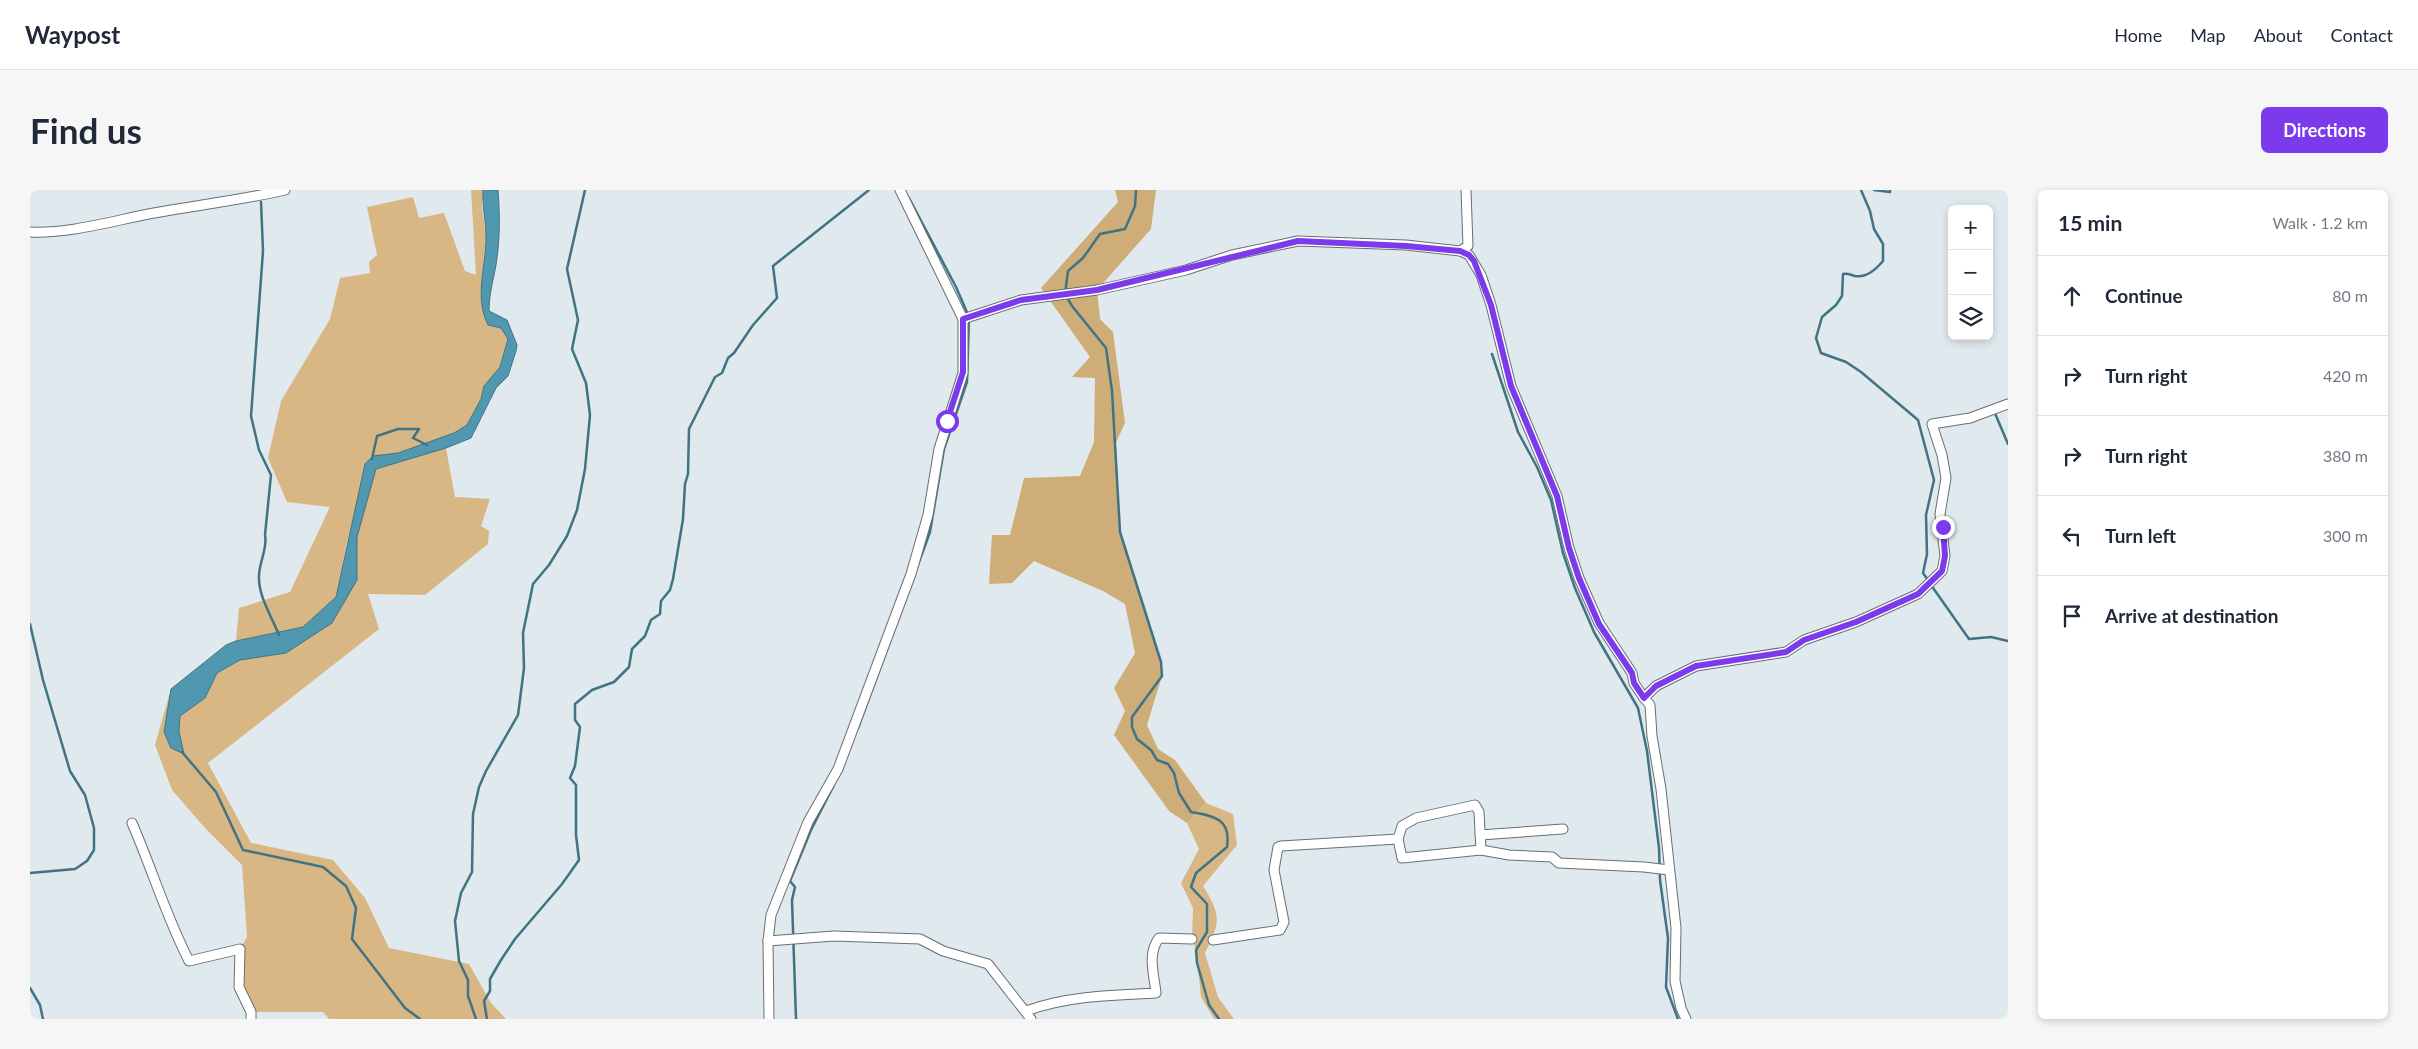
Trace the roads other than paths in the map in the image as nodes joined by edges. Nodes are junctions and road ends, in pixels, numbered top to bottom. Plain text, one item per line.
1 (285, 190) edge
2 (900, 190) edge
3 (1466, 190) edge
4 (30, 232) edge
5 (1460, 251) junction
6 (963, 319) junction
7 (2008, 404) edge
8 (1644, 698) junction
9 (132, 823) dead end
10 (1562, 829) dead end
11 (1480, 835) junction
12 (1398, 839) junction
13 (1481, 850) junction
14 (1669, 870) junction
15 (1192, 939) dead end
16 (1213, 940) dead end
17 (768, 941) junction
18 (1028, 1015) edge
19 (251, 1019) edge
20 (769, 1019) edge
21 (1686, 1019) edge

1 - 4 street
2 - 6 street
3 - 5 street
5 - 6 street
5 - 8 street
6 - 17 street
7 - 8 street
8 - 14 street
9 - 19 street
10 - 11 street
11 - 12 street
11 - 13 street
12 - 13 street
12 - 16 street
13 - 14 street
14 - 21 street
15 - 18 street
17 - 18 street
17 - 20 street

